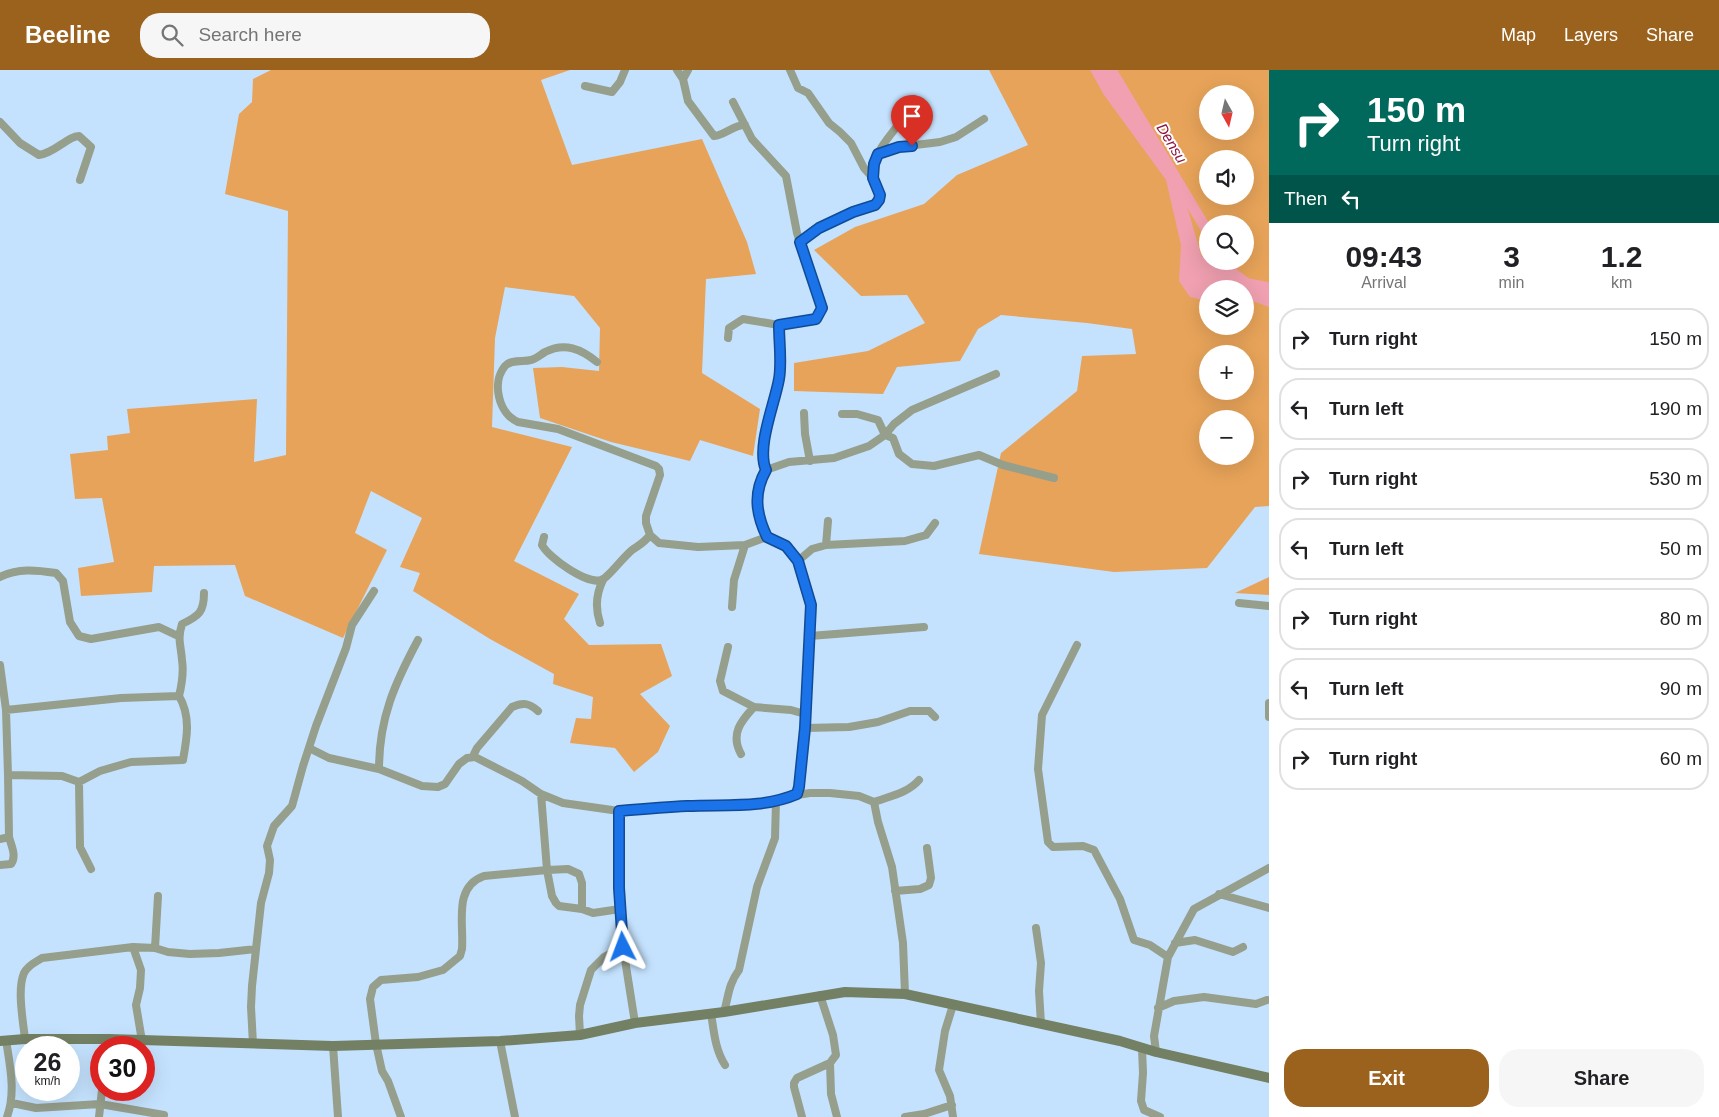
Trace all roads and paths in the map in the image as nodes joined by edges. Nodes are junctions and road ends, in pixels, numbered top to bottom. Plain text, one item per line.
1 (625, 70) edge
2 (676, 70) edge
3 (688, 70) edge
4 (790, 70) edge
5 (683, 79) junction
6 (584, 86) dead end
7 (914, 99) dead end
8 (732, 102) dead end
9 (984, 119) dead end
10 (0, 122) edge
11 (745, 125) junction
12 (878, 154) junction
13 (873, 178) junction
14 (80, 180) dead end
15 (800, 242) junction
16 (744, 310) dead end
17 (743, 319) junction
18 (779, 325) junction
19 (728, 338) dead end
20 (598, 362) dead end
21 (996, 374) dead end
22 (804, 413) dead end
23 (842, 414) dead end
24 (885, 435) junction
25 (810, 460) junction
26 (766, 470) junction
27 (1054, 478) dead end
28 (828, 521) dead end
29 (935, 523) dead end
30 (650, 535) junction
31 (544, 537) dead end
32 (767, 537) junction
33 (745, 545) junction
34 (826, 545) junction
35 (798, 561) junction
36 (0, 578) edge
37 (603, 580) junction
38 (374, 591) dead end
39 (204, 593) dead end
40 (1239, 603) dead end
41 (1269, 606) edge
42 (732, 607) dead end
43 (600, 623) dead end
44 (924, 627) dead end
45 (178, 636) junction
46 (810, 636) junction
47 (418, 640) dead end
48 (1077, 646) dead end
49 (728, 647) dead end
50 (0, 666) edge
51 (179, 696) junction
52 (1269, 703) edge
53 (754, 707) junction
54 (6, 710) junction
55 (538, 711) dead end
56 (805, 714) junction
57 (935, 717) dead end
58 (1269, 717) edge
59 (805, 728) junction
60 (309, 748) junction
61 (741, 754) dead end
62 (476, 757) junction
63 (379, 769) junction
64 (8, 775) junction
65 (919, 780) dead end
66 (79, 782) junction
67 (541, 794) junction
68 (797, 794) junction
69 (776, 801) junction
70 (874, 802) junction
71 (619, 811) junction
72 (9, 837) junction
73 (0, 839) edge
74 (927, 848) dead end
75 (0, 866) edge
76 (1269, 868) edge
77 (91, 869) dead end
78 (547, 870) junction
79 (895, 891) junction
80 (1219, 894) junction
81 (158, 896) dead end
82 (1269, 908) edge
83 (582, 909) junction
84 (620, 909) junction
85 (1036, 928) dead end
86 (1175, 943) junction
87 (132, 947) junction
88 (623, 947) junction
89 (1243, 947) dead end
90 (155, 948) junction
91 (256, 948) junction
92 (1168, 957) junction
93 (905, 994) junction
94 (820, 995) junction
95 (1267, 1000) dead end
96 (953, 1005) junction
97 (1158, 1008) junction
98 (724, 1012) junction
99 (711, 1013) junction
100 (635, 1023) junction
101 (1041, 1024) junction
102 (580, 1035) junction
103 (25, 1036) edge
104 (141, 1036) edge
105 (3, 1040) edge
106 (500, 1040) junction
107 (155, 1041) edge
108 (254, 1044) junction
109 (376, 1044) junction
110 (333, 1046) junction
111 (1142, 1048) junction
112 (1156, 1052) junction
113 (830, 1062) junction
114 (725, 1065) dead end
115 (1269, 1078) edge
116 (100, 1101) edge
117 (12, 1103) junction
118 (100, 1104) junction
119 (952, 1105) junction
120 (164, 1115) dead end
121 (8, 1117) edge
122 (99, 1117) edge
123 (338, 1117) edge
124 (401, 1117) edge
125 (515, 1117) edge
126 (802, 1117) edge
127 (837, 1117) edge
128 (905, 1117) edge
129 (953, 1117) edge
130 (1160, 1117) edge

1 - 6 street
2 - 5 street
3 - 5 street
4 - 13 street
5 - 11 street
7 - 12 street
8 - 11 street
9 - 12 street
10 - 14 street
11 - 15 street
12 - 13 street
13 - 15 street
15 - 18 street
16 - 17 street
17 - 18 street
17 - 19 street
18 - 26 street
20 - 30 street
21 - 24 street
22 - 25 street
23 - 24 street
24 - 25 street
24 - 27 street
25 - 26 street
26 - 32 street
28 - 34 street
29 - 34 street
30 - 33 street
30 - 37 street
31 - 37 street
32 - 33 street
32 - 35 street
33 - 42 street
34 - 35 street
35 - 46 street
36 - 45 street
37 - 43 street
38 - 60 street
39 - 45 street
40 - 41 street
44 - 46 street
45 - 51 street
46 - 56 street
47 - 63 street
48 - 92 street
49 - 53 street
50 - 54 street
51 - 54 street
51 - 66 street
52 - 58 street
53 - 56 street
53 - 61 street
54 - 64 street
55 - 62 street
56 - 59 street
57 - 59 street
59 - 68 street
60 - 63 street
60 - 91 street
62 - 63 street
62 - 67 street
64 - 66 street
64 - 72 street
65 - 70 street
66 - 77 street
67 - 71 street
67 - 78 street
68 - 69 street
68 - 70 street
69 - 71 street
69 - 98 street
70 - 79 street
71 - 84 street
72 - 73 street
72 - 75 street
74 - 79 street
76 - 80 street
78 - 83 street
78 - 83 street
78 - 109 street
79 - 93 street
80 - 82 street
80 - 86 street
81 - 90 street
83 - 84 street
84 - 88 street
85 - 101 street
86 - 89 street
86 - 92 street
87 - 90 street
87 - 103 street
87 - 104 street
88 - 100 street
88 - 102 street
90 - 91 street
91 - 108 street
92 - 97 street
93 - 94 street
93 - 96 street
94 - 98 street
94 - 113 street
95 - 97 street
96 - 101 street
96 - 119 street
97 - 112 street
98 - 99 street
99 - 100 street
99 - 114 street
100 - 102 street
101 - 111 street
102 - 106 street
105 - 117 street
106 - 109 street
106 - 125 street
107 - 108 street
108 - 110 street
109 - 110 street
109 - 124 street
110 - 123 street
111 - 112 street
111 - 130 street
112 - 115 street
113 - 126 street
113 - 127 street
116 - 118 street
117 - 118 street
117 - 121 street
118 - 120 street
118 - 122 street
119 - 128 street
119 - 129 street

